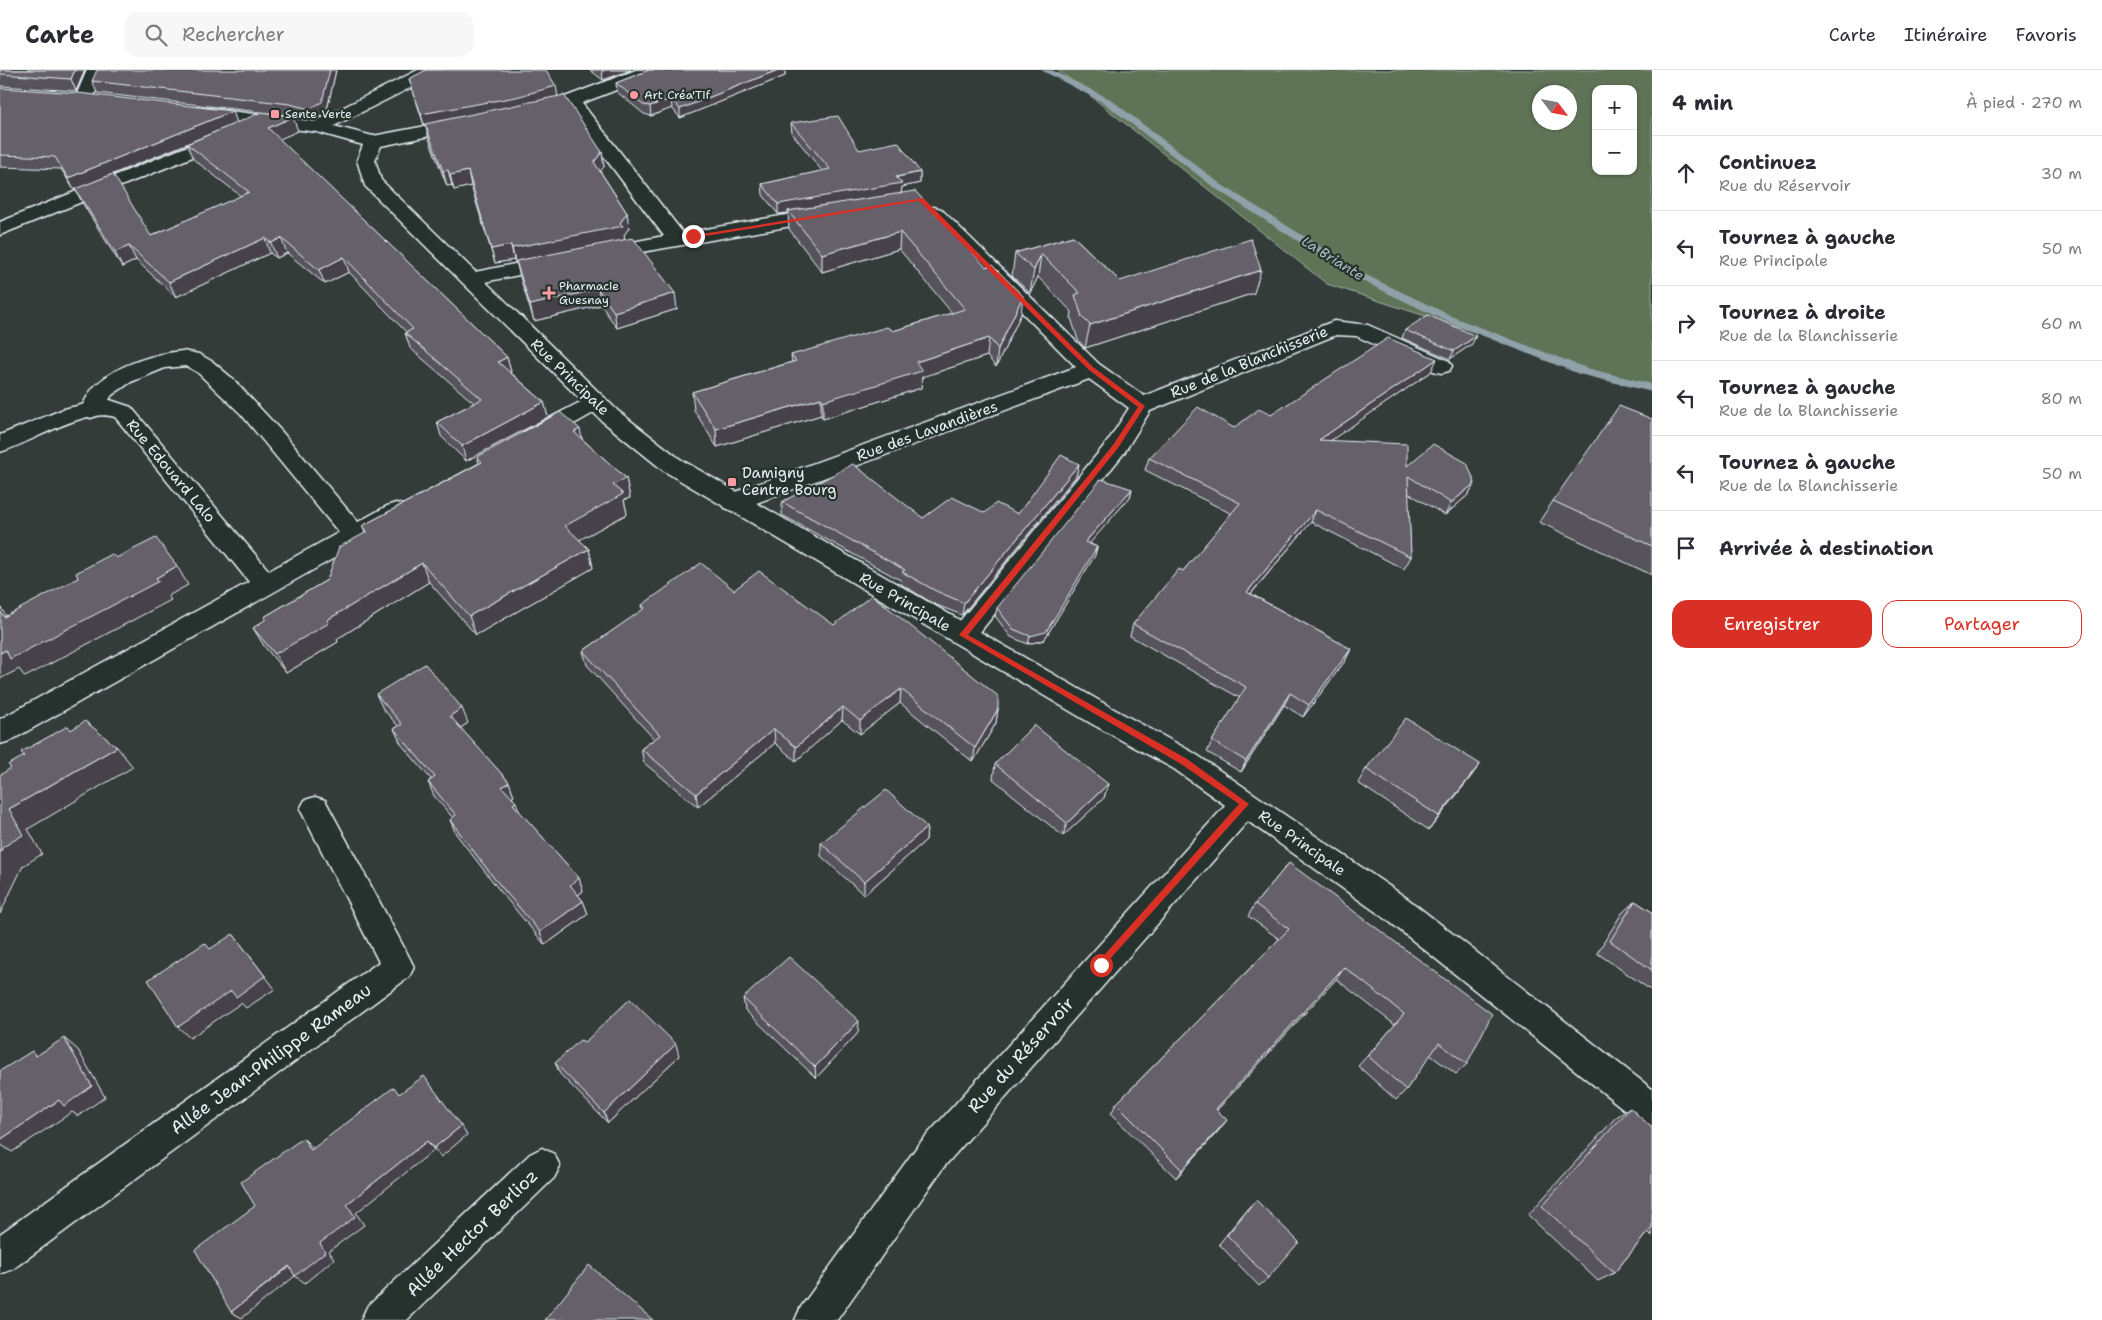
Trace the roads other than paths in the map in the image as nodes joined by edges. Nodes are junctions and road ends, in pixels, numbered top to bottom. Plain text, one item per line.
1 (96, 70) edge
2 (432, 70) edge
3 (652, 70) edge
4 (66, 97) edge
5 (571, 101) junction
6 (177, 110) edge
7 (510, 116) edge
8 (262, 120) junction
9 (481, 121) edge
10 (318, 127) junction
11 (373, 142) junction
12 (921, 199) edge
13 (845, 211) edge
14 (0, 229) edge
15 (677, 239) junction
16 (470, 279) junction
17 (1441, 366) dead end
18 (1091, 369) junction
19 (596, 402) junction
20 (1142, 406) junction
21 (91, 410) junction
22 (0, 444) edge
23 (510, 450) edge
24 (414, 501) edge
25 (734, 502) junction
26 (354, 534) junction
27 (265, 584) junction
28 (963, 635) junction
29 (0, 733) edge
30 (1245, 804) junction
31 (315, 809) dead end
32 (1652, 1110) edge
33 (542, 1166) dead end
34 (0, 1256) edge
35 (380, 1320) edge
36 (814, 1320) edge

1 - 4 street
2 - 10 street
3 - 5 street
5 - 7 street
5 - 15 street
6 - 8 street
8 - 10 street
8 - 14 street
9 - 11 street
10 - 11 street
11 - 16 street, Rue Principale
12 - 18 street
13 - 15 street
15 - 16 street
16 - 19 street, Rue Principale
17 - 20 street, Rue de la Blanchisserie
18 - 20 street
18 - 25 street, Rue des Lavandières
19 - 23 street
19 - 25 street, Rue Principale
20 - 28 street
21 - 22 street, Rue Edouard Lalo
21 - 26 street
21 - 27 street, Rue Edouard Lalo
24 - 26 street
25 - 28 street, Rue Principale
26 - 27 street
27 - 29 street
28 - 30 street, Rue Principale
30 - 32 street, Rue Principale
30 - 36 street, Rue du Réservoir
31 - 34 street, Allée Jean-Philippe Rameau
33 - 35 street, Allée Hector Berlioz

